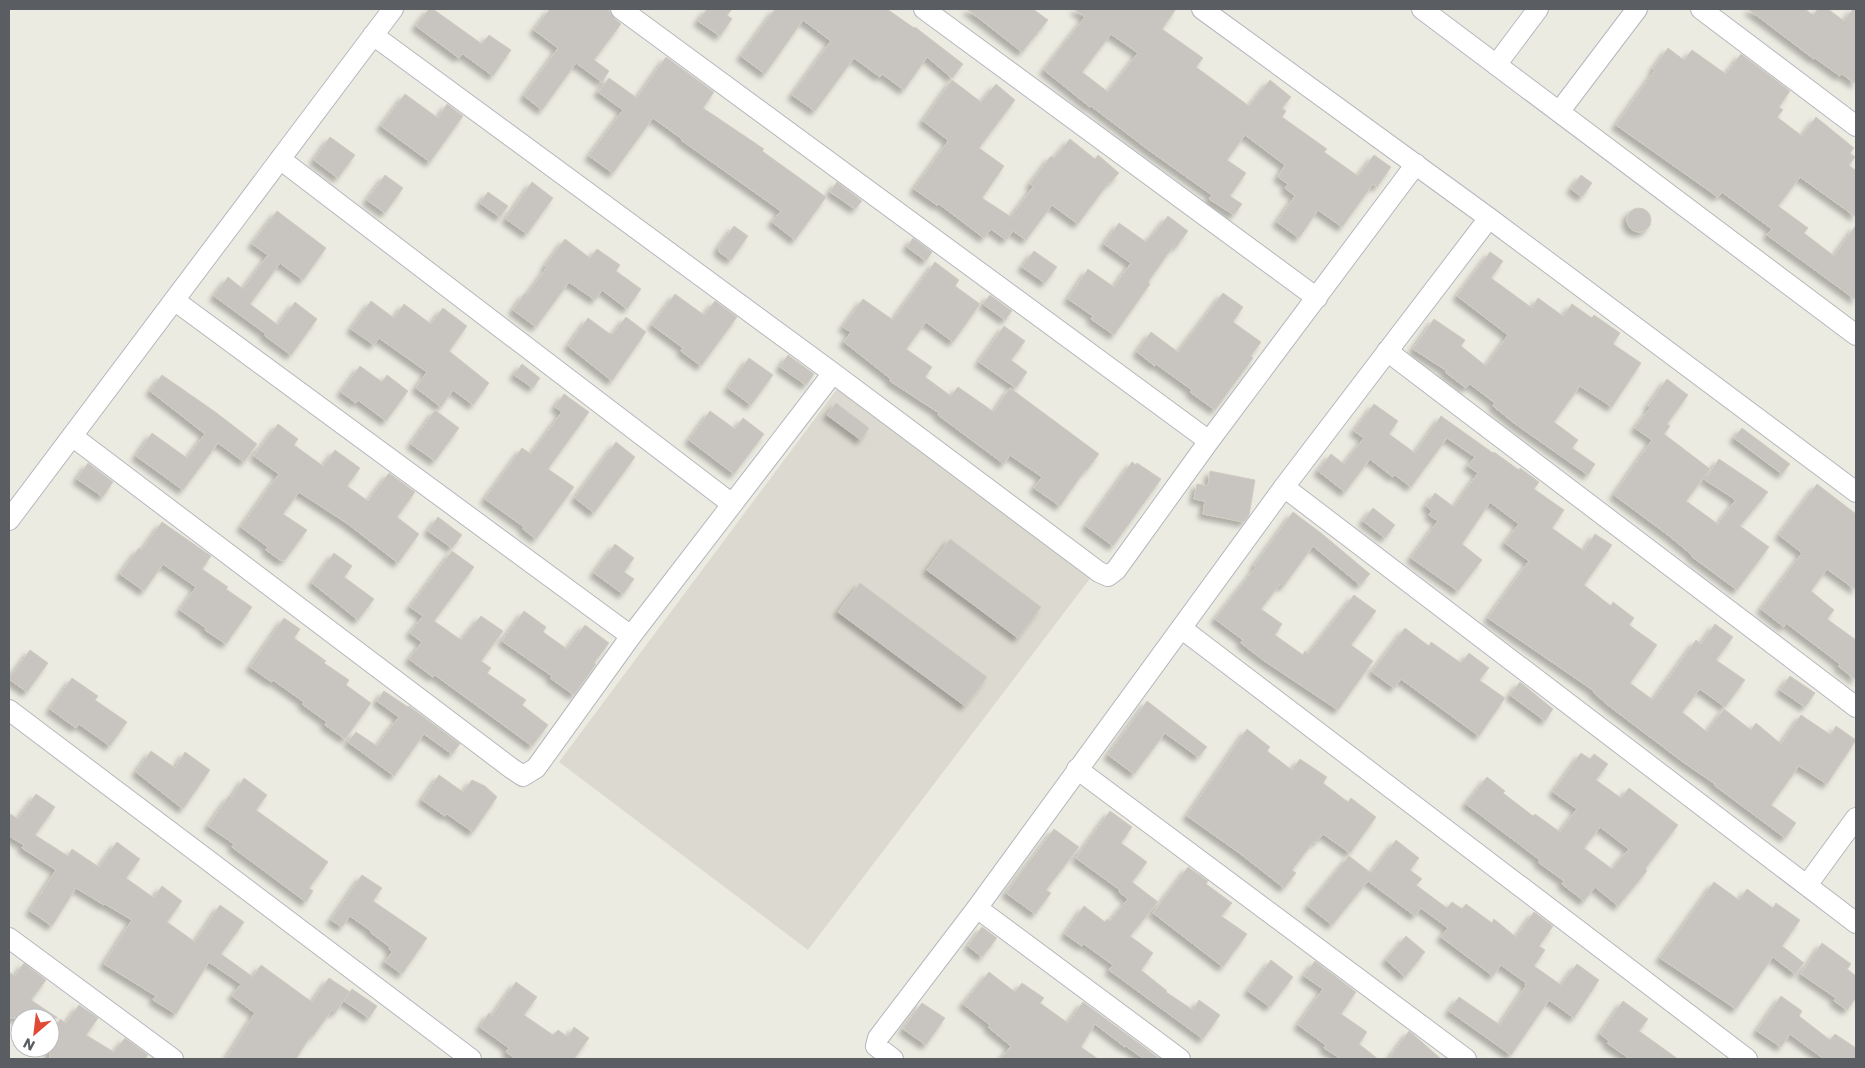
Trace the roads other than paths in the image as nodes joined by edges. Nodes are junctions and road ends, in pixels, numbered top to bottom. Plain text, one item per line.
1 (393, 9) edge
2 (621, 9) edge
3 (924, 9) edge
4 (1202, 9) edge
5 (1422, 9) edge
6 (1538, 9) edge
7 (1637, 9) edge
8 (1701, 9) edge
9 (373, 35) junction
10 (1496, 65) junction
11 (1559, 112) junction
12 (1856, 126) edge
13 (280, 159) junction
14 (1416, 164) junction
15 (1489, 218) junction
16 (1317, 298) junction
17 (174, 300) junction
18 (1856, 335) edge
19 (1387, 351) junction
20 (833, 373) junction
21 (72, 436) junction
22 (1209, 441) junction
23 (1284, 487) junction
24 (1856, 492) edge
25 (732, 504) junction
26 (9, 520) edge
27 (1181, 628) junction
28 (631, 636) junction
29 (1856, 707) edge
30 (9, 710) edge
31 (1077, 768) junction
32 (1856, 818) edge
33 (1807, 885) junction
34 (977, 908) junction
35 (1856, 922) edge
36 (9, 938) edge
37 (173, 1059) edge
38 (471, 1059) edge
39 (893, 1059) edge
40 (1180, 1059) edge
41 (1466, 1059) edge
42 (1747, 1059) edge

1 - 9 street
2 - 22 street
3 - 16 street
4 - 14 street
5 - 10 street
6 - 10 street
7 - 11 street
8 - 12 street
9 - 13 street
9 - 20 street
10 - 11 street
11 - 18 street
13 - 17 street
13 - 25 street
14 - 15 street
14 - 16 street
15 - 19 street
15 - 24 street
16 - 22 street
17 - 21 street
17 - 28 street
19 - 23 street
19 - 29 street
20 - 22 street
20 - 25 street
21 - 26 street
21 - 28 street
23 - 27 street
23 - 33 street
25 - 28 street
27 - 31 street
27 - 42 street
30 - 38 street
31 - 34 street
31 - 41 street
32 - 33 street
33 - 35 street
34 - 39 street
34 - 40 street
36 - 37 street

